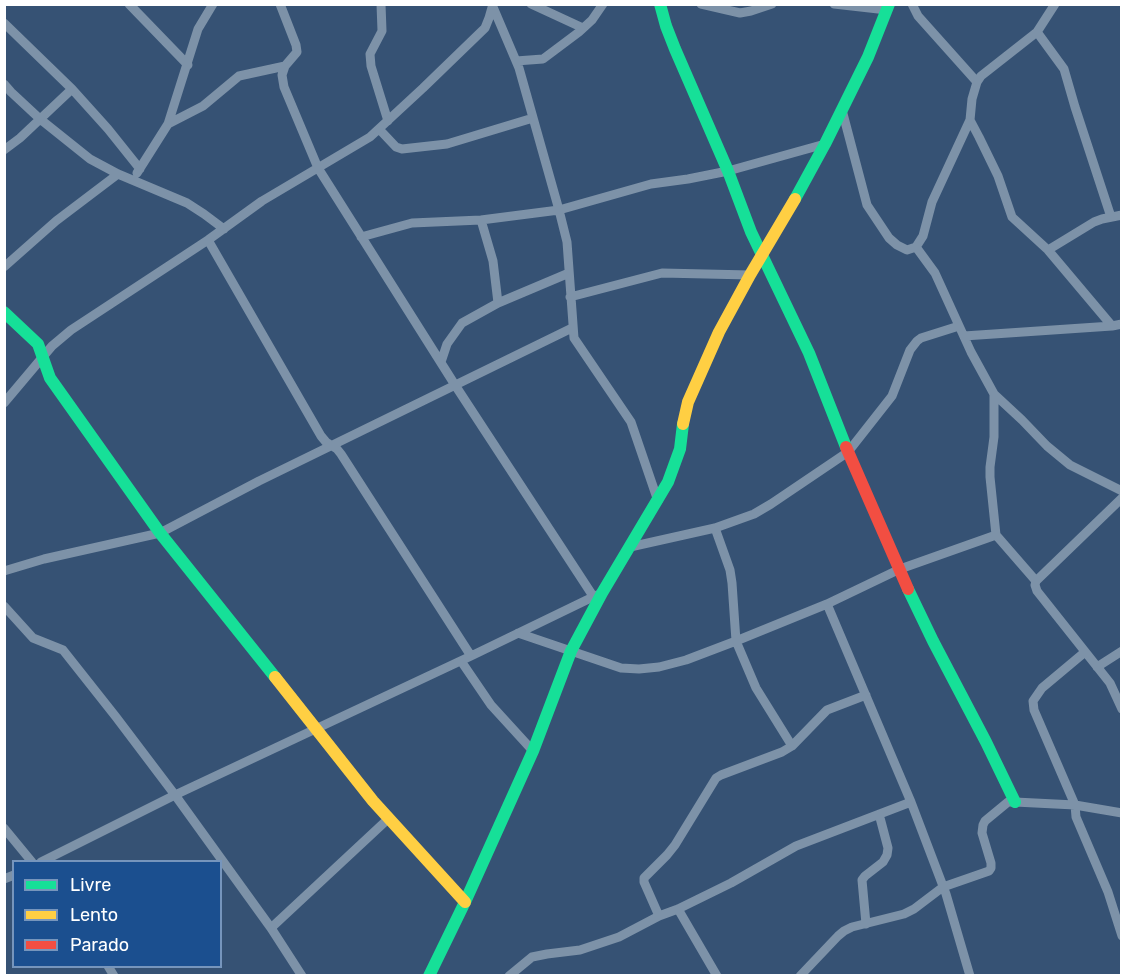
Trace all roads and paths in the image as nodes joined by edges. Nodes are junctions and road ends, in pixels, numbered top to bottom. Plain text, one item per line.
1 (129, 4) edge
2 (213, 4) edge
3 (280, 4) edge
4 (381, 4) edge
5 (531, 4) edge
6 (603, 4) edge
7 (660, 4) edge
8 (701, 4) edge
9 (772, 4) edge
10 (834, 4) edge
11 (912, 4) edge
12 (1055, 4) edge
13 (493, 6) edge
14 (888, 7) edge
15 (4, 23) edge
16 (583, 28) junction
17 (1036, 32) junction
18 (516, 61) junction
19 (188, 65) junction
20 (285, 66) junction
21 (977, 82) junction
22 (4, 84) edge
23 (72, 89) junction
24 (842, 110) junction
25 (533, 118) junction
26 (40, 119) junction
27 (970, 120) junction
28 (388, 121) junction
29 (168, 124) junction
30 (379, 129) junction
31 (825, 144) junction
32 (4, 150) edge
33 (318, 168) junction
34 (140, 169) junction
35 (728, 171) junction
36 (118, 174) junction
37 (133, 180) junction
38 (559, 210) junction
39 (1122, 215) edge
40 (1111, 217) junction
41 (481, 220) junction
42 (224, 229) junction
43 (361, 237) junction
44 (208, 240) junction
45 (916, 247) junction
46 (1048, 250) junction
47 (761, 256) junction
48 (4, 267) edge
49 (569, 273) junction
50 (750, 275) junction
51 (570, 297) junction
52 (498, 303) junction
53 (4, 312) edge
54 (1117, 325) edge
55 (959, 326) junction
56 (572, 328) junction
57 (964, 336) junction
58 (42, 357) junction
59 (441, 362) junction
60 (455, 385) junction
61 (994, 394) junction
62 (4, 403) edge
63 (331, 446) junction
64 (848, 452) junction
65 (1122, 491) edge
66 (1122, 498) edge
67 (658, 501) junction
68 (715, 528) junction
69 (160, 533) junction
70 (996, 535) junction
71 (630, 547) junction
72 (900, 569) junction
73 (4, 571) edge
74 (1036, 581) junction
75 (598, 594) junction
76 (827, 604) junction
77 (4, 606) edge
78 (518, 633) junction
79 (736, 641) junction
80 (571, 651) junction
81 (1122, 651) edge
82 (1085, 652) junction
83 (471, 656) junction
84 (461, 661) junction
85 (1097, 667) junction
86 (866, 695) junction
87 (1122, 709) edge
88 (317, 729) junction
89 (792, 746) junction
90 (533, 751) junction
91 (175, 795) junction
92 (1015, 801) junction
93 (911, 802) junction
94 (1075, 805) junction
95 (1122, 813) edge
96 (879, 814) junction
97 (388, 819) junction
98 (4, 828) edge
99 (31, 860) edge
100 (43, 860) edge
101 (222, 860) edge
102 (222, 860) edge
103 (943, 887) junction
104 (465, 902) junction
105 (678, 909) junction
106 (659, 916) junction
107 (866, 924) junction
108 (271, 928) junction
109 (1122, 936) edge
110 (302, 975) edge
111 (429, 975) edge
112 (509, 975) edge
113 (717, 975) edge
114 (800, 975) edge
115 (970, 975) edge

1 - 19 street
2 - 19 street
3 - 20 street
4 - 28 street
5 - 16 street
6 - 16 street
7 - 35 street
8 - 9 street
10 - 14 street
11 - 21 street
12 - 17 street
13 - 18 street
13 - 28 street
14 - 24 street
15 - 23 street
16 - 18 street
17 - 21 street
17 - 40 street
18 - 25 street
19 - 29 street
20 - 29 street
20 - 33 street
21 - 27 street
22 - 26 street
23 - 26 street
23 - 34 street
24 - 31 street
24 - 45 street
25 - 30 street
25 - 38 street
26 - 32 street
26 - 36 street
27 - 45 street
27 - 46 street
28 - 30 street
29 - 34 street
30 - 33 street
31 - 35 street
31 - 47 street
33 - 42 street
33 - 43 street
34 - 37 street
35 - 38 street
35 - 47 street
36 - 37 street
36 - 48 street
37 - 42 street
38 - 41 street
38 - 49 street
39 - 40 street
40 - 46 street
41 - 43 street
41 - 52 street
42 - 44 street
43 - 59 street
44 - 58 street
44 - 63 street
45 - 55 street
46 - 54 street
47 - 50 street
47 - 64 street
49 - 51 street
49 - 52 street
50 - 51 street
50 - 67 street
51 - 56 street
52 - 59 street
53 - 58 street
54 - 57 street
55 - 57 street
55 - 64 street
56 - 60 street
56 - 67 street
57 - 61 street
58 - 62 street
58 - 69 street
59 - 60 street
60 - 63 street
60 - 75 street
61 - 65 street
61 - 70 street
63 - 69 street
63 - 83 street
64 - 68 street
64 - 72 street
66 - 74 street
67 - 71 street
68 - 71 street
68 - 79 street
69 - 73 street
69 - 88 street
70 - 72 street
70 - 74 street
71 - 75 street
72 - 76 street
72 - 92 street
74 - 82 street
75 - 78 street
75 - 80 street
76 - 79 street
76 - 86 street
77 - 91 street
78 - 80 street
78 - 83 street
79 - 80 street
79 - 89 street
80 - 90 street
81 - 85 street
82 - 85 street
82 - 94 street
83 - 84 street
84 - 88 street
84 - 90 street
85 - 87 street
86 - 89 street
86 - 93 street
88 - 91 street
88 - 97 street
89 - 106 street
90 - 104 street
91 - 100 street
91 - 102 street
92 - 94 street
92 - 103 street
93 - 96 street
93 - 103 street
94 - 95 street
94 - 109 street
96 - 105 street
96 - 107 street
97 - 104 street
97 - 108 street
98 - 99 street
101 - 108 street
103 - 107 street
103 - 115 street
104 - 111 street
105 - 106 street
105 - 113 street
106 - 112 street
107 - 114 street
108 - 110 street

